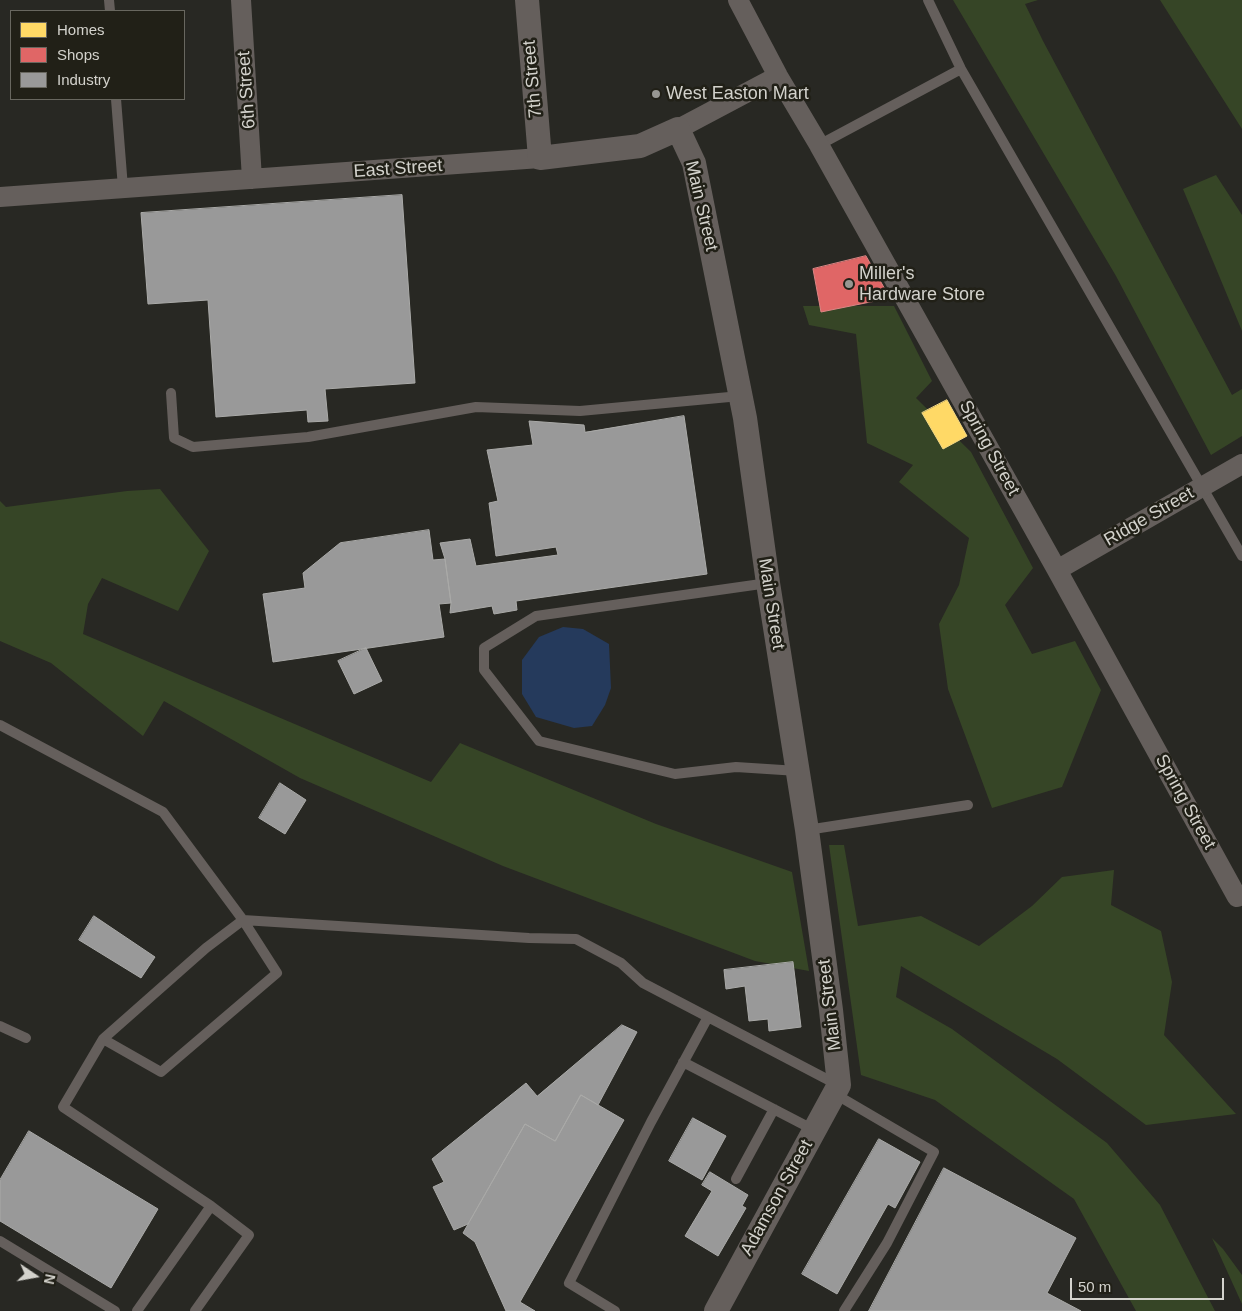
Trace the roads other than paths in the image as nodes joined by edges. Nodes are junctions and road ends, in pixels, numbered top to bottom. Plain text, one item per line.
1 (241, 0) edge
2 (527, 0) edge
3 (738, 0) edge
4 (928, 0) edge
5 (961, 69) junction
6 (778, 76) junction
7 (116, 100) edge
8 (678, 129) junction
9 (819, 145) junction
10 (540, 158) junction
11 (252, 179) junction
12 (123, 188) junction
13 (0, 197) edge
14 (171, 393) dead end
15 (740, 396) junction
16 (1242, 464) edge
17 (1202, 486) junction
18 (1242, 556) edge
19 (1057, 570) junction
20 (768, 583) junction
21 (0, 725) edge
22 (798, 771) junction
23 (968, 805) dead end
24 (808, 830) junction
25 (1240, 896) edge
26 (243, 920) junction
27 (708, 1017) junction
28 (0, 1026) edge
29 (26, 1038) dead end
30 (103, 1039) junction
31 (683, 1062) junction
32 (837, 1089) junction
33 (774, 1109) junction
34 (814, 1130) junction
35 (736, 1179) dead end
36 (211, 1206) junction
37 (0, 1241) edge
38 (115, 1311) edge
39 (137, 1311) edge
40 (195, 1311) edge
41 (615, 1311) edge
42 (716, 1311) edge
43 (844, 1311) edge

1 - 11 street, 6th Street
2 - 10 street, 7th Street
3 - 6 street, Spring Street
4 - 5 lane
5 - 9 lane
5 - 17 lane
6 - 8 street, East Street
6 - 9 street, Spring Street
7 - 12 lane
8 - 10 street, East Street
8 - 15 street, Main Street
9 - 19 street, Spring Street
10 - 11 street, East Street
11 - 12 street, East Street
12 - 13 street, East Street
14 - 15 lane
15 - 20 street, Main Street
16 - 17 street, Ridge Street
17 - 18 lane
17 - 19 street, Ridge Street
19 - 25 street, Spring Street
20 - 22 street, Main Street
20 - 22 lane
21 - 26 lane
22 - 24 street, Main Street
23 - 24 lane
24 - 32 street, Main Street
26 - 27 lane
26 - 30 lane
26 - 30 lane
27 - 31 lane
27 - 32 lane
28 - 29 lane
30 - 36 lane
31 - 33 lane
31 - 41 lane
32 - 34 street, Adamson Street
32 - 43 lane
33 - 34 lane
33 - 35 lane
34 - 42 street, Adamson Street
36 - 39 lane
36 - 40 lane
37 - 38 lane

